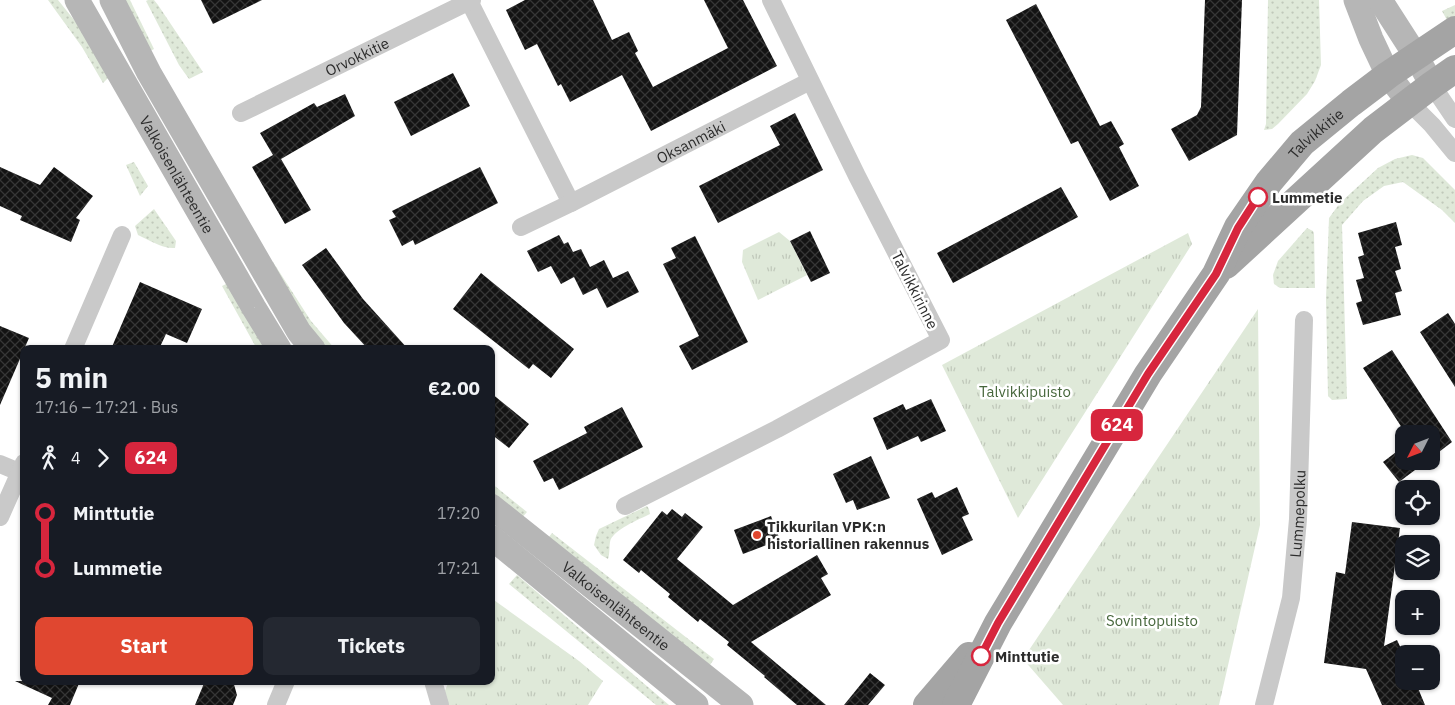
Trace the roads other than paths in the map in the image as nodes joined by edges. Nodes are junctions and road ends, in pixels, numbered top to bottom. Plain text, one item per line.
1 (77, 0) edge
2 (112, 0) edge
3 (771, 0) edge
4 (1356, 0) edge
5 (1380, 0) edge
6 (471, 1) edge
7 (1455, 30) edge
8 (1416, 56) junction
9 (1455, 69) edge
10 (1388, 75) junction
11 (810, 81) junction
12 (1432, 85) junction
13 (1409, 102) junction
14 (242, 113) dead end
15 (1455, 119) edge
16 (1455, 153) edge
17 (571, 203) junction
18 (521, 227) dead end
19 (122, 235) dead end
20 (1216, 274) junction
21 (1304, 320) dead end
22 (75, 345) edge
23 (278, 345) edge
24 (310, 345) edge
25 (0, 464) edge
26 (20, 469) edge
27 (20, 474) edge
28 (625, 506) dead end
29 (495, 509) edge
30 (0, 517) edge
31 (495, 540) edge
32 (998, 623) junction
33 (284, 685) edge
34 (434, 685) edge
35 (276, 705) edge
36 (440, 705) edge
37 (696, 705) edge
38 (741, 705) edge
39 (927, 705) edge
40 (956, 705) edge
41 (1264, 705) edge

1 - 23 main road, Valkoisenlähteentie
2 - 24 main road, Valkoisenlähteentie
3 - 11 street, Talvikkirinne
4 - 10 main road
5 - 8 main road
6 - 14 street, Orvokkitie
6 - 17 street
7 - 8 main road, Talvikkitie
8 - 10 main road, Talvikkitie
8 - 12 main road
9 - 12 main road, Talvikkitie
10 - 13 main road
10 - 20 main road, Talvikkitie
11 - 17 street, Oksanmäki
11 - 28 street, Talvikkirinne
12 - 13 main road, Talvikkitie
12 - 15 street
13 - 16 street
13 - 20 main road, Talvikkitie
17 - 18 street, Oksanmäki
19 - 22 street
20 - 32 main road, Talvikkitie
21 - 41 street, Lummepolku
25 - 26 street
27 - 30 street
29 - 38 main road, Valkoisenlähteentie
31 - 37 main road, Valkoisenlähteentie
32 - 39 main road, Talvikkitie
32 - 40 main road, Talvikkitie
33 - 35 street
34 - 36 street

